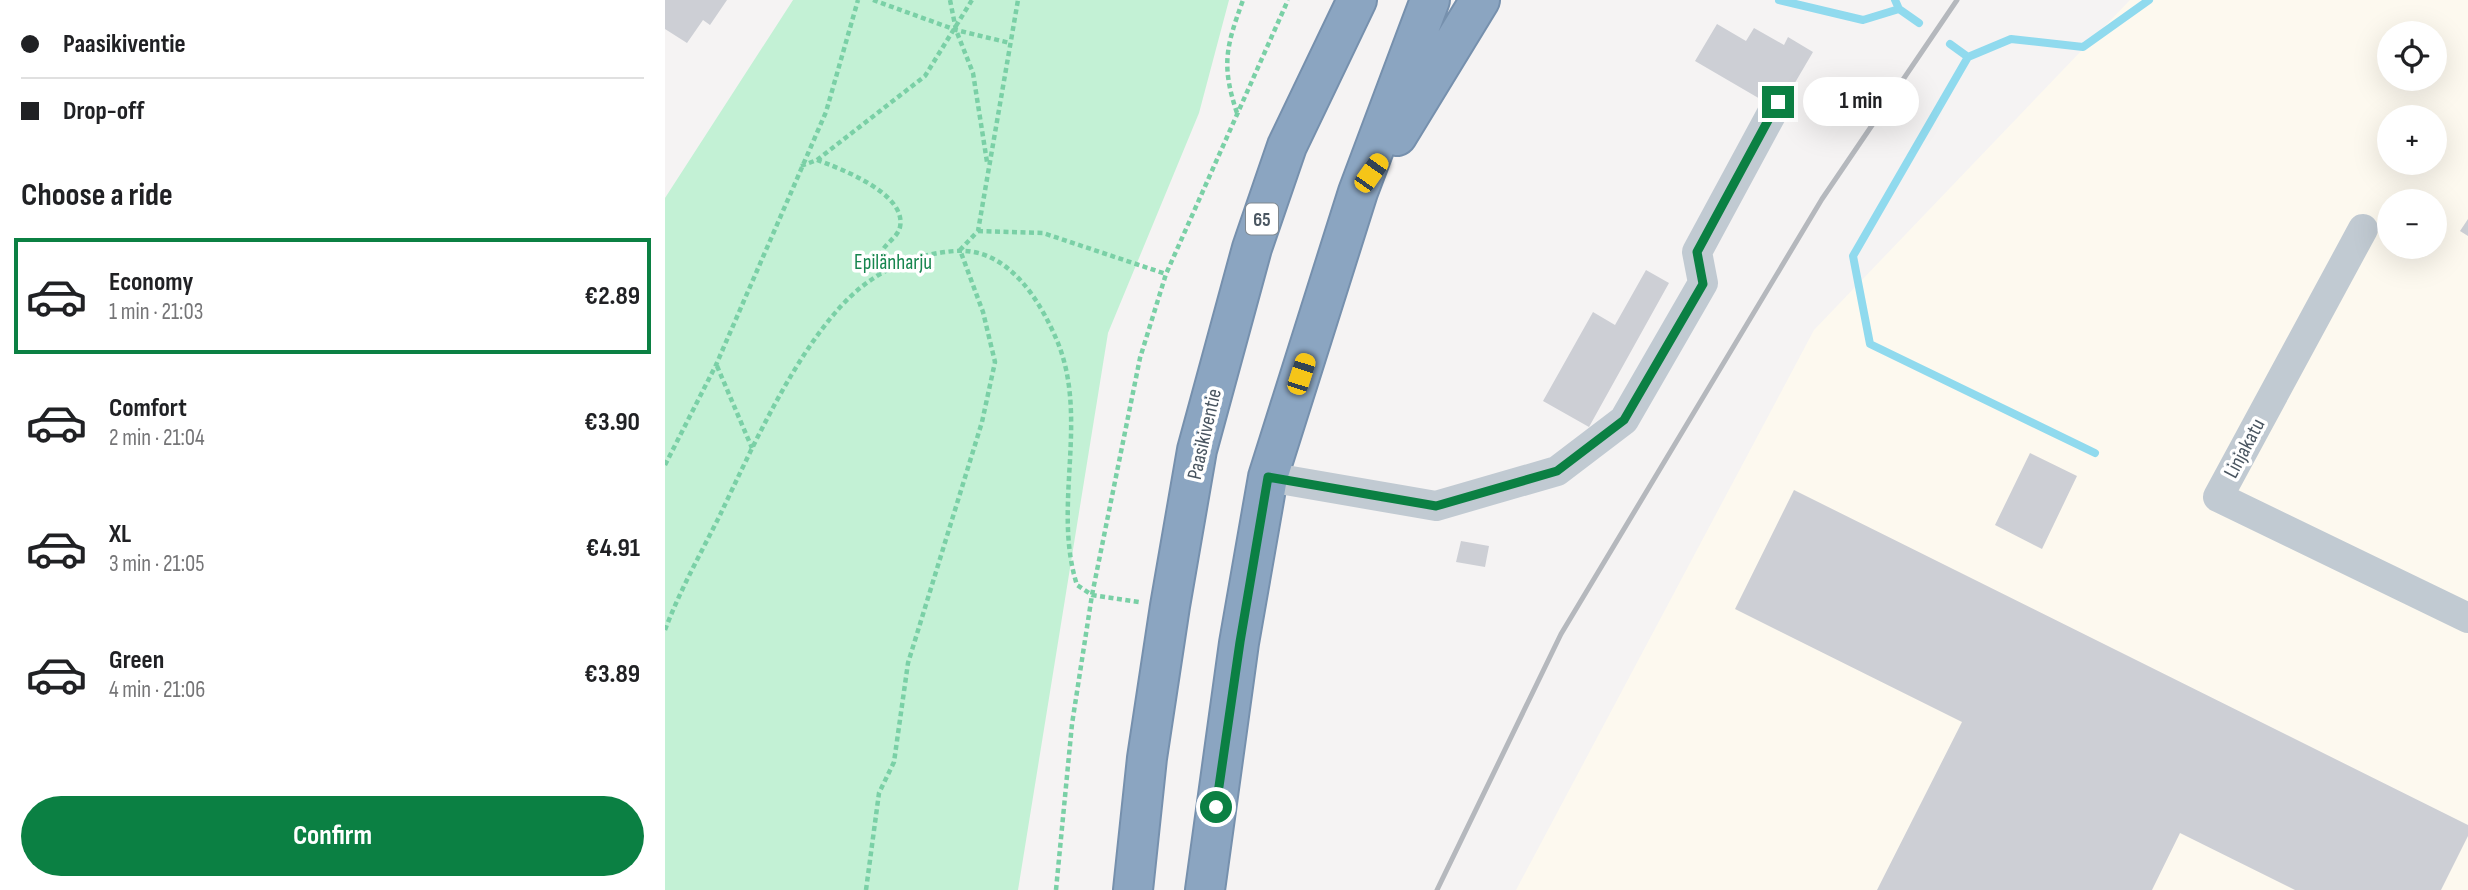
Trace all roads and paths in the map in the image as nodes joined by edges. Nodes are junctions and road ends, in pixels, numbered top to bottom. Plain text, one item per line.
1 (858, 0) edge
2 (873, 0) edge
3 (950, 0) edge
4 (972, 0) edge
5 (1018, 0) edge
6 (1243, 0) edge
7 (1288, 0) edge
8 (1357, 0) edge
9 (1430, 0) edge
10 (1480, 0) edge
11 (956, 30) junction
12 (1010, 43) junction
13 (1778, 102) dead end
14 (1237, 113) junction
15 (817, 160) junction
16 (800, 167) junction
17 (988, 169) junction
18 (1358, 192) junction
19 (2363, 229) dead end
20 (978, 231) junction
21 (960, 250) junction
22 (1166, 275) junction
23 (879, 276) junction
24 (716, 365) junction
25 (752, 448) junction
26 (665, 465) edge
27 (1268, 477) junction
28 (1092, 595) junction
29 (1170, 607) junction
30 (2468, 618) edge
31 (665, 630) edge
32 (866, 890) edge
33 (1056, 890) edge
34 (1133, 890) edge
35 (1205, 890) edge

1 - 16 path
2 - 11 path
3 - 11 path
4 - 11 path
5 - 12 path
6 - 14 path
7 - 14 path
8 - 29 highway, Paasikiventie / 65
9 - 18 highway
10 - 18 highway
11 - 12 path
11 - 15 path
11 - 17 path
12 - 17 path
13 - 27 street
14 - 22 path
15 - 16 path
15 - 23 path
16 - 24 path
17 - 20 path
18 - 27 highway
19 - 30 street, Linjakatu
20 - 21 path
20 - 22 path
21 - 23 path
21 - 28 path
21 - 32 path
22 - 28 path
23 - 25 path
24 - 25 path
24 - 26 path
25 - 31 path
27 - 35 highway
28 - 29 path
28 - 33 path
29 - 34 highway, Paasikiventie / 65

